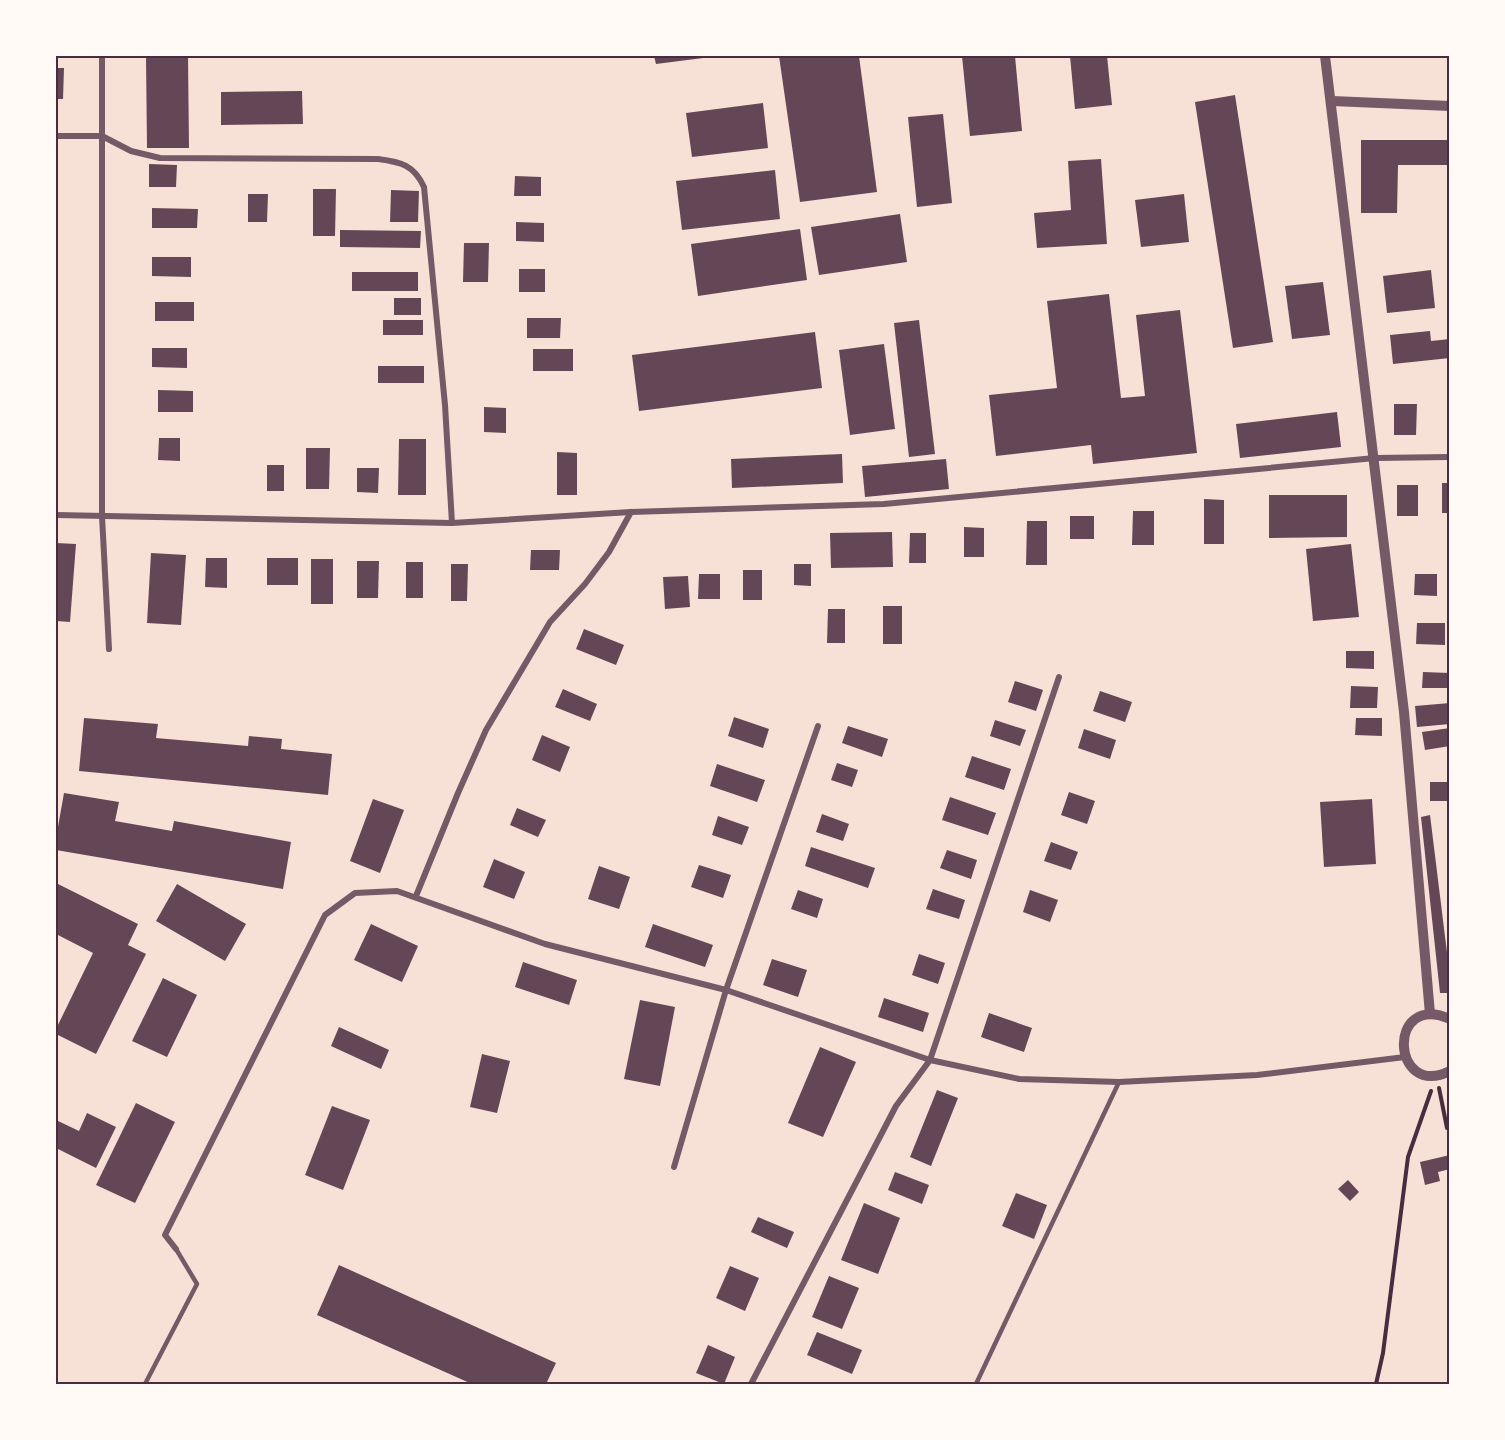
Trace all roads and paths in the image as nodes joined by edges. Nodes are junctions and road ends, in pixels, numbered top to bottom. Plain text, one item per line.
1 (102, 56) edge
2 (1325, 56) edge
3 (1332, 101) junction
4 (1449, 106) edge
5 (56, 136) edge
6 (102, 136) junction
7 (1449, 457) edge
8 (1375, 459) junction
9 (631, 512) junction
10 (56, 515) edge
11 (102, 516) junction
12 (452, 523) junction
13 (108, 649) dead end
14 (1059, 677) dead end
15 (818, 726) dead end
16 (416, 896) junction
17 (726, 990) junction
18 (1430, 1014) junction
19 (1449, 1019) edge
20 (1405, 1057) junction
21 (930, 1060) junction
22 (1449, 1071) edge
23 (1436, 1076) junction
24 (1119, 1082) junction
25 (1449, 1128) edge
26 (674, 1167) dead end
27 (176, 1249) joint
28 (145, 1384) edge
29 (751, 1384) edge
30 (976, 1384) edge
31 (1376, 1384) edge

1 - 6 street
2 - 3 street
3 - 4 street
3 - 8 street
5 - 6 street
6 - 11 street
6 - 12 street
7 - 8 street
8 - 9 street
8 - 18 street
9 - 12 street
9 - 16 street
10 - 11 street
11 - 12 street
11 - 13 street
14 - 21 street
15 - 17 street
16 - 17 street
16 - 27 street
17 - 21 street
17 - 26 street
18 - 19 street
18 - 20 street
20 - 23 street
20 - 24 street
21 - 24 street
21 - 29 street
22 - 23 street
23 - 25 path
23 - 31 path
24 - 30 lane
27 - 28 lane

